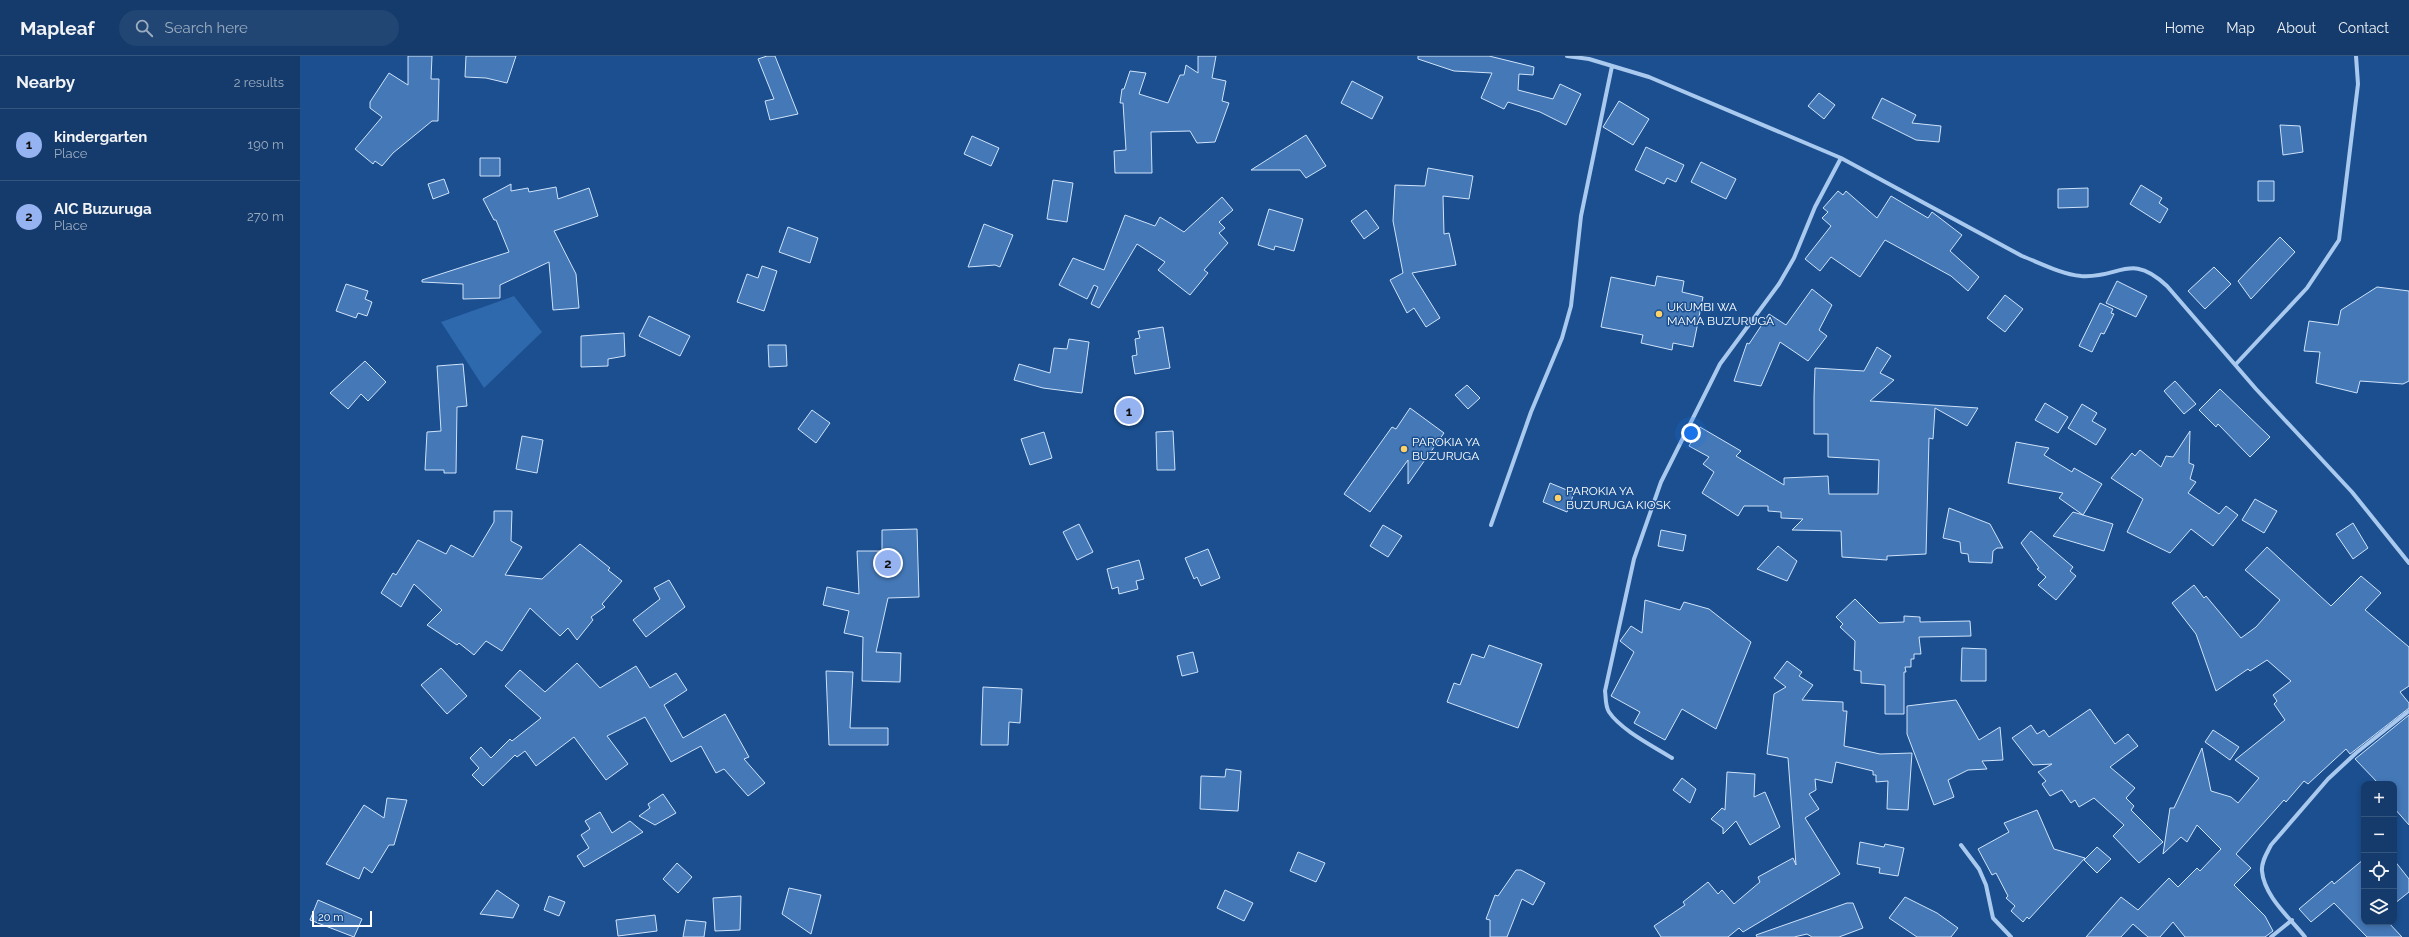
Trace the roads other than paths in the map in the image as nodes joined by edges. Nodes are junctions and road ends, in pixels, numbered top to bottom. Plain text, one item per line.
1 (1567, 56) edge
2 (2356, 56) edge
3 (1612, 66) junction
4 (1841, 158) junction
5 (2236, 364) junction
6 (1491, 525) dead end
7 (2409, 563) edge
8 (2409, 711) edge
9 (1672, 758) dead end
10 (1961, 845) dead end
11 (2292, 920) junction
12 (2011, 937) edge
13 (2271, 937) edge
14 (2305, 937) edge

1 - 3 street
2 - 5 street
3 - 4 street
3 - 6 street
4 - 5 street
4 - 9 street
5 - 7 street
8 - 11 street
10 - 12 street
11 - 13 street
11 - 14 street

